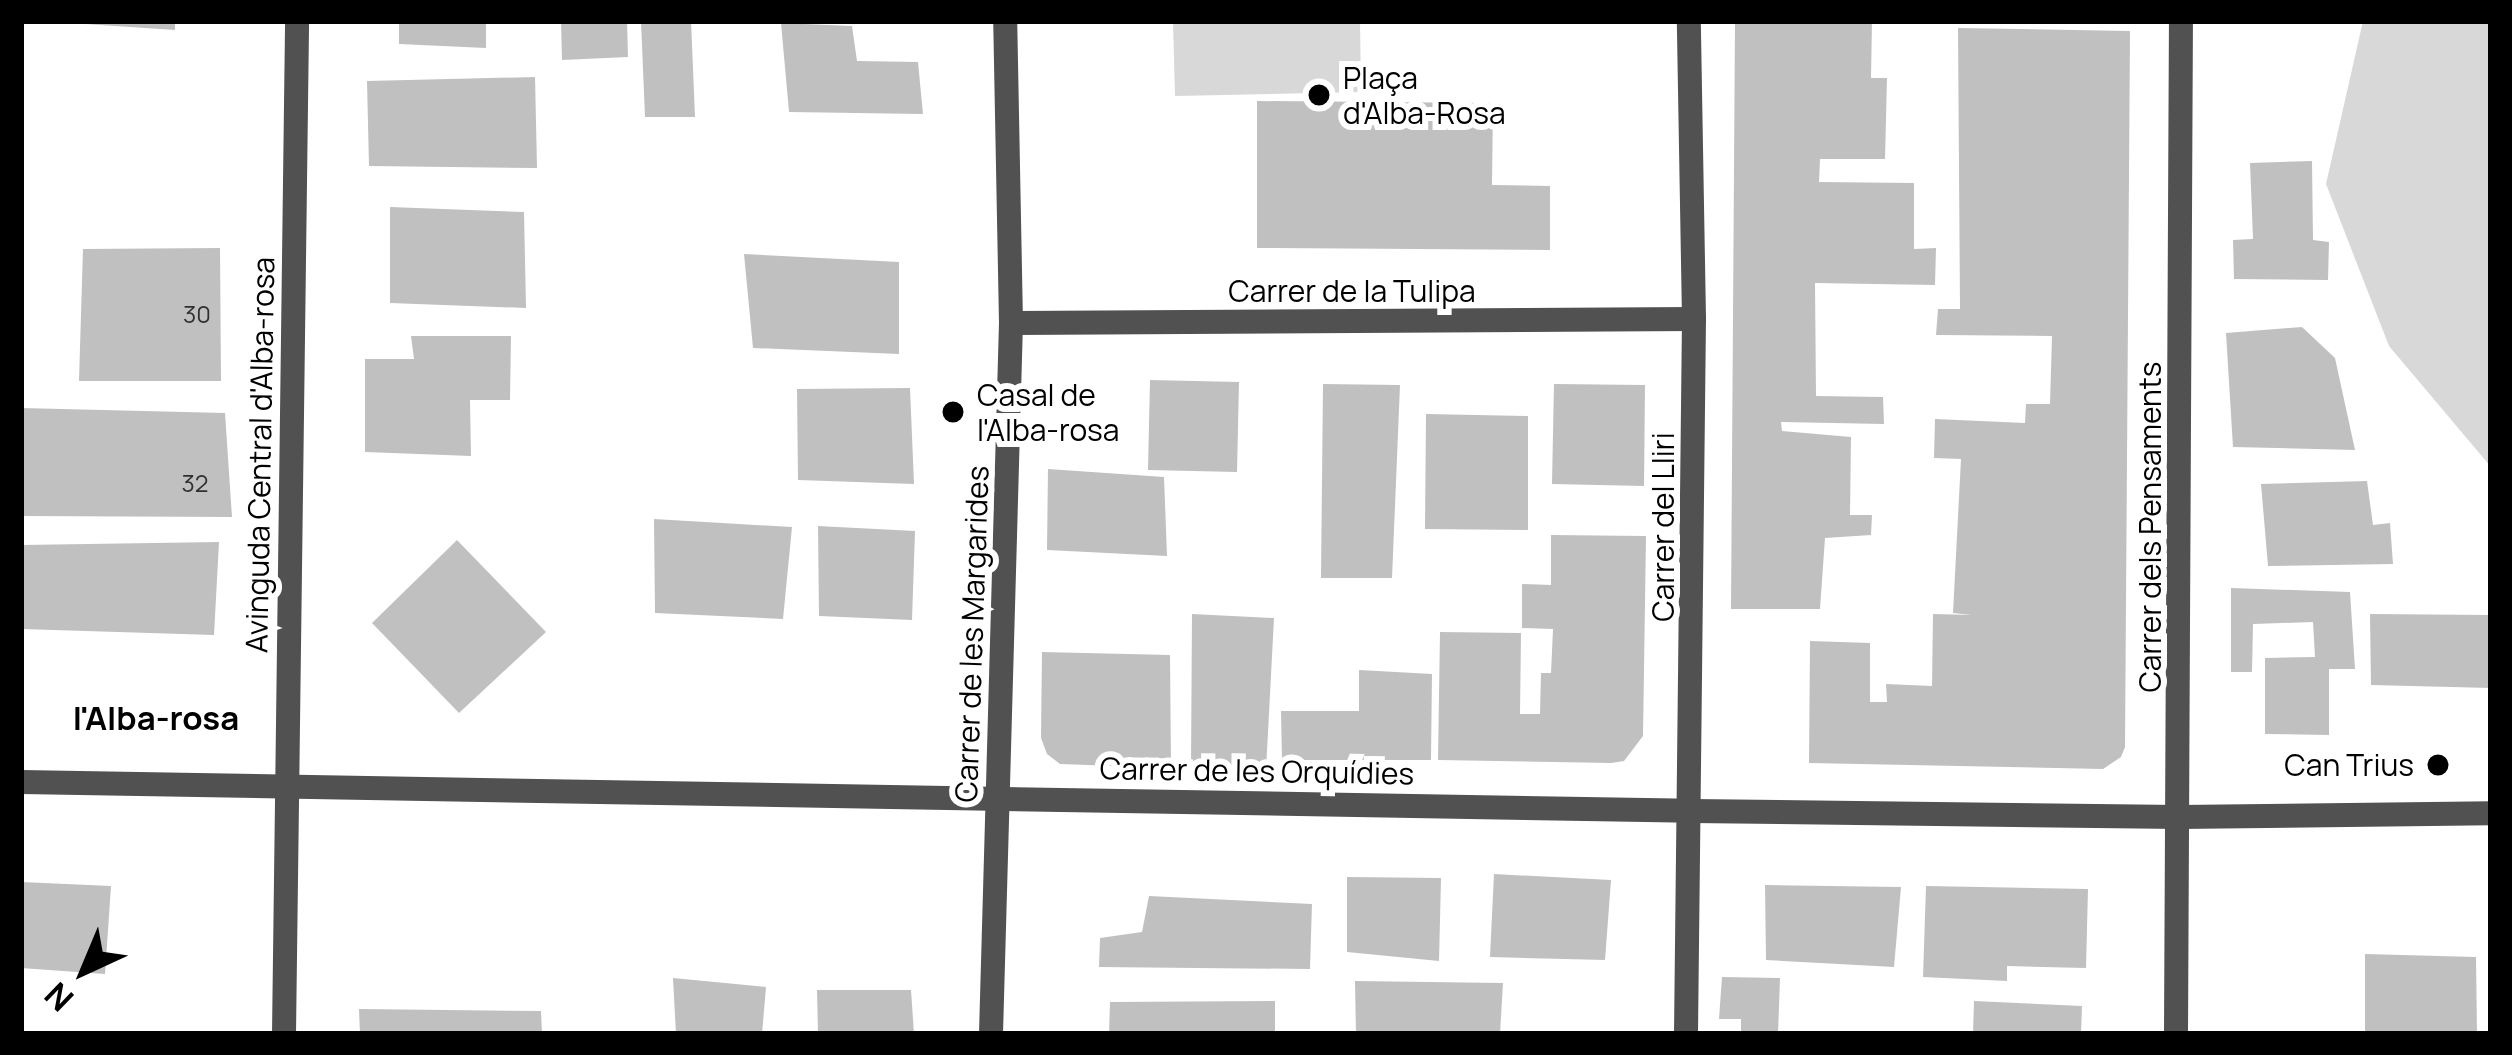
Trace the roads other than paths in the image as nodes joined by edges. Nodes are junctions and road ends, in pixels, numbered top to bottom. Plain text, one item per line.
1 (298, 21) edge
2 (1004, 21) edge
3 (1689, 21) edge
4 (2181, 21) edge
5 (1694, 319) junction
6 (1011, 322) junction
7 (21, 782) edge
8 (284, 784) junction
9 (997, 795) junction
10 (1691, 811) junction
11 (2491, 813) edge
12 (2179, 817) junction
13 (284, 1034) edge
14 (991, 1034) edge
15 (1686, 1034) edge
16 (2176, 1034) edge

1 - 8 street, Avinguda Central d'Alba-rosa
2 - 6 street, Carrer de les Margarides
3 - 5 street, Carrer del Lliri
4 - 12 street, Carrer dels Pensaments
5 - 6 street, Carrer de la Tulipa
5 - 10 street, Carrer del Lliri
6 - 9 street, Carrer de les Margarides
7 - 8 street, Carrer de les Orquídies
8 - 9 street, Carrer de les Orquídies
8 - 13 street, Avinguda Central d'Alba-rosa
9 - 10 street, Carrer de les Orquídies
9 - 14 street, Carrer de les Margarides
10 - 12 street, Carrer de les Orquídies
10 - 15 street, Carrer del Lliri
11 - 12 street, Carrer de les Orquídies
12 - 16 street, Carrer dels Pensaments

